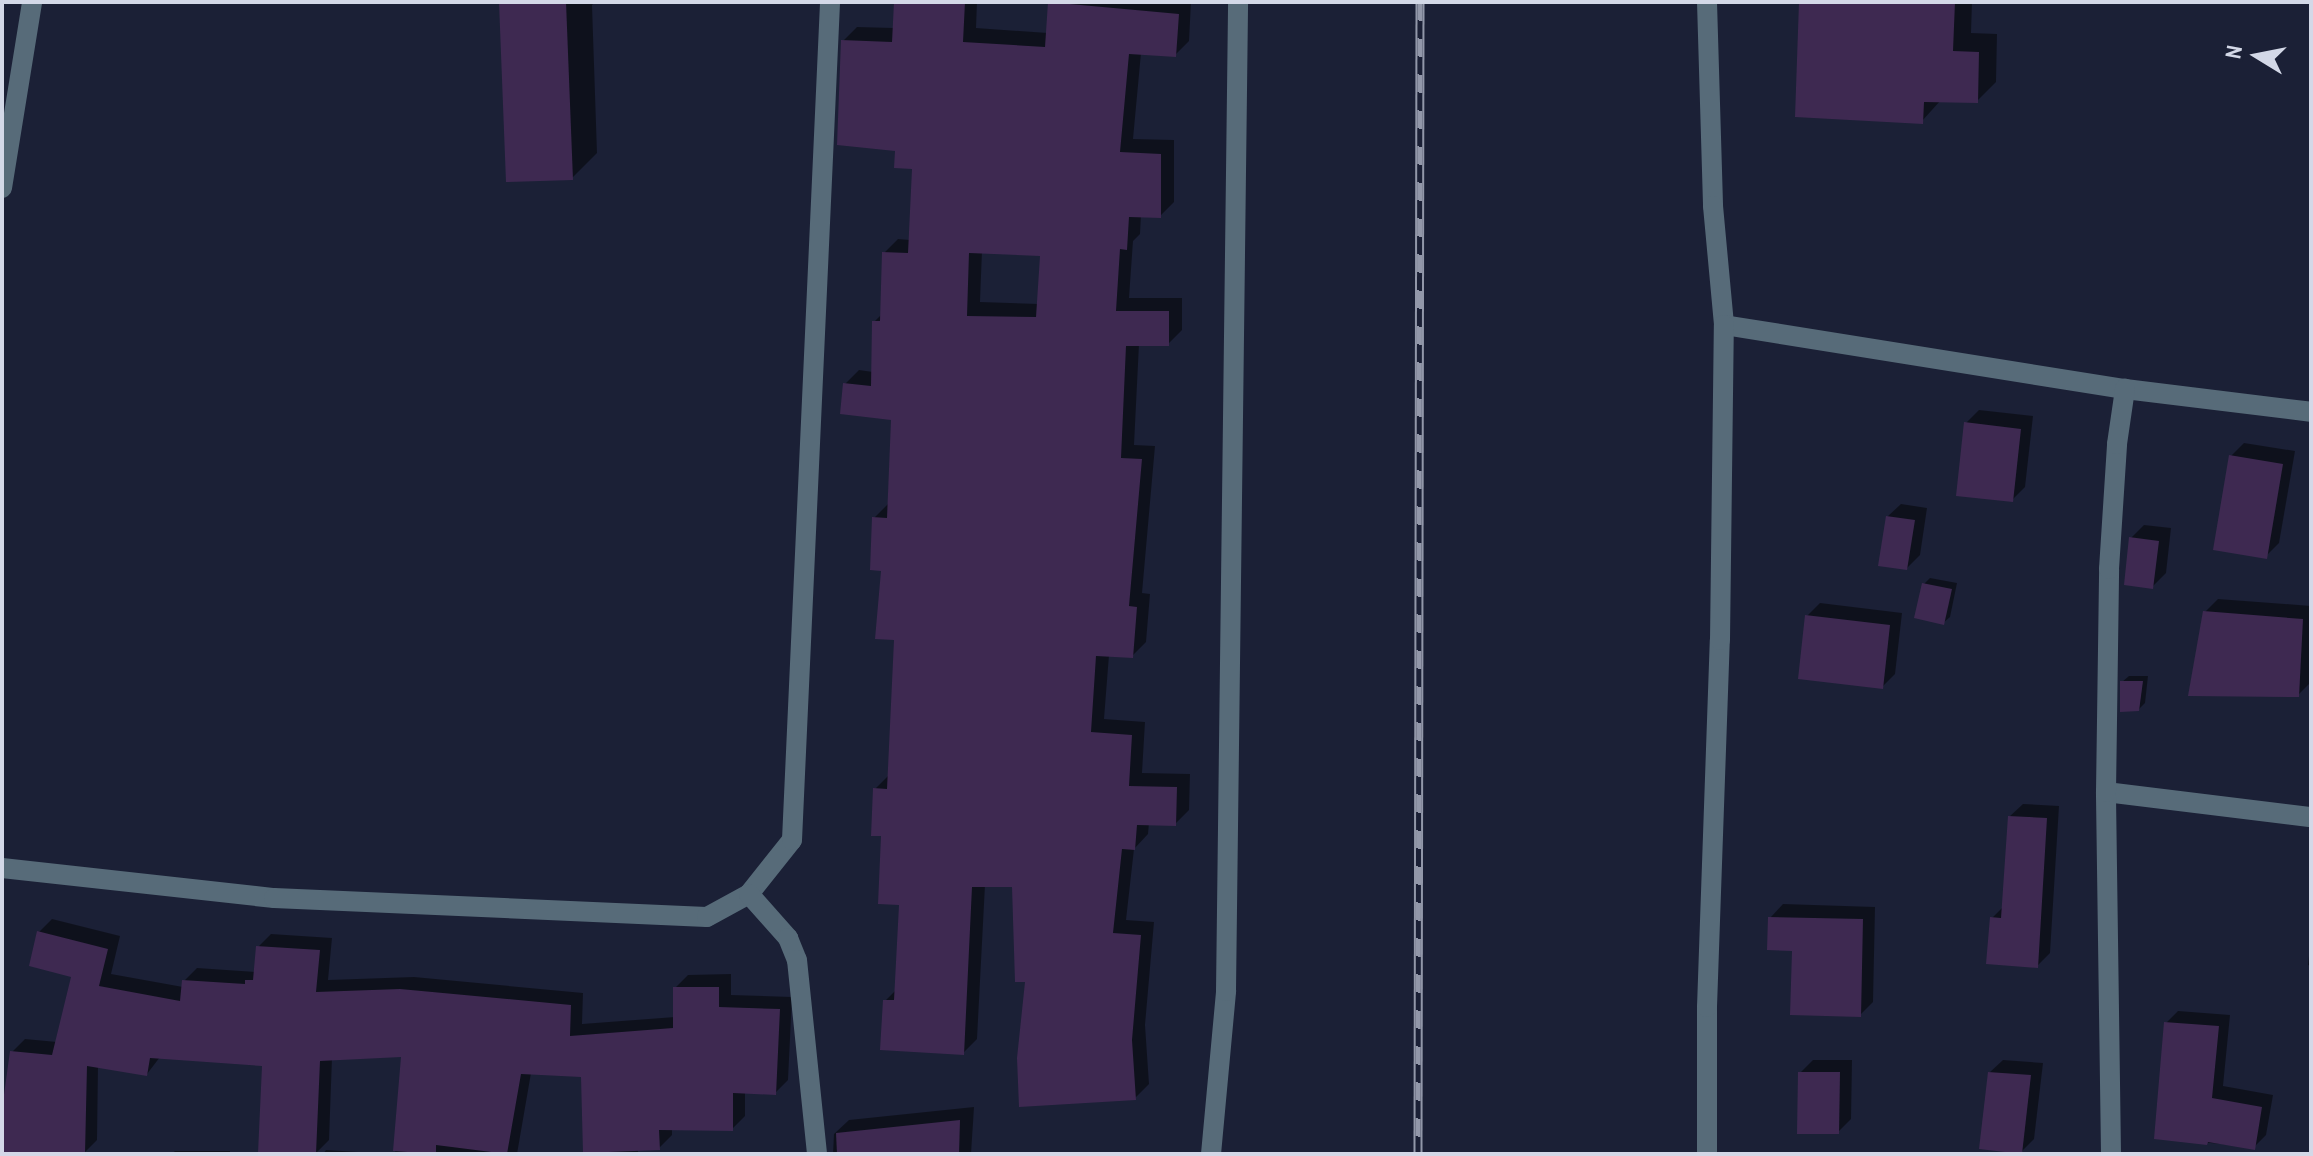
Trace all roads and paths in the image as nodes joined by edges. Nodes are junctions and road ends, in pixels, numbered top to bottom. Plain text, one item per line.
1 (32, 2) edge
2 (830, 2) edge
3 (1238, 2) edge
4 (1707, 2) edge
5 (2, 188) edge
6 (1724, 325) junction
7 (2125, 389) junction
8 (2311, 412) edge
9 (2106, 792) junction
10 (2311, 817) edge
11 (2, 868) edge
12 (749, 894) junction
13 (817, 1154) edge
14 (1211, 1154) edge
15 (1707, 1154) edge
16 (2111, 1154) edge

1 - 5 street
2 - 12 street
3 - 14 street
4 - 6 street
6 - 7 street
6 - 15 street
7 - 8 street
7 - 9 street
9 - 10 street
9 - 16 street
11 - 12 street
12 - 13 street

